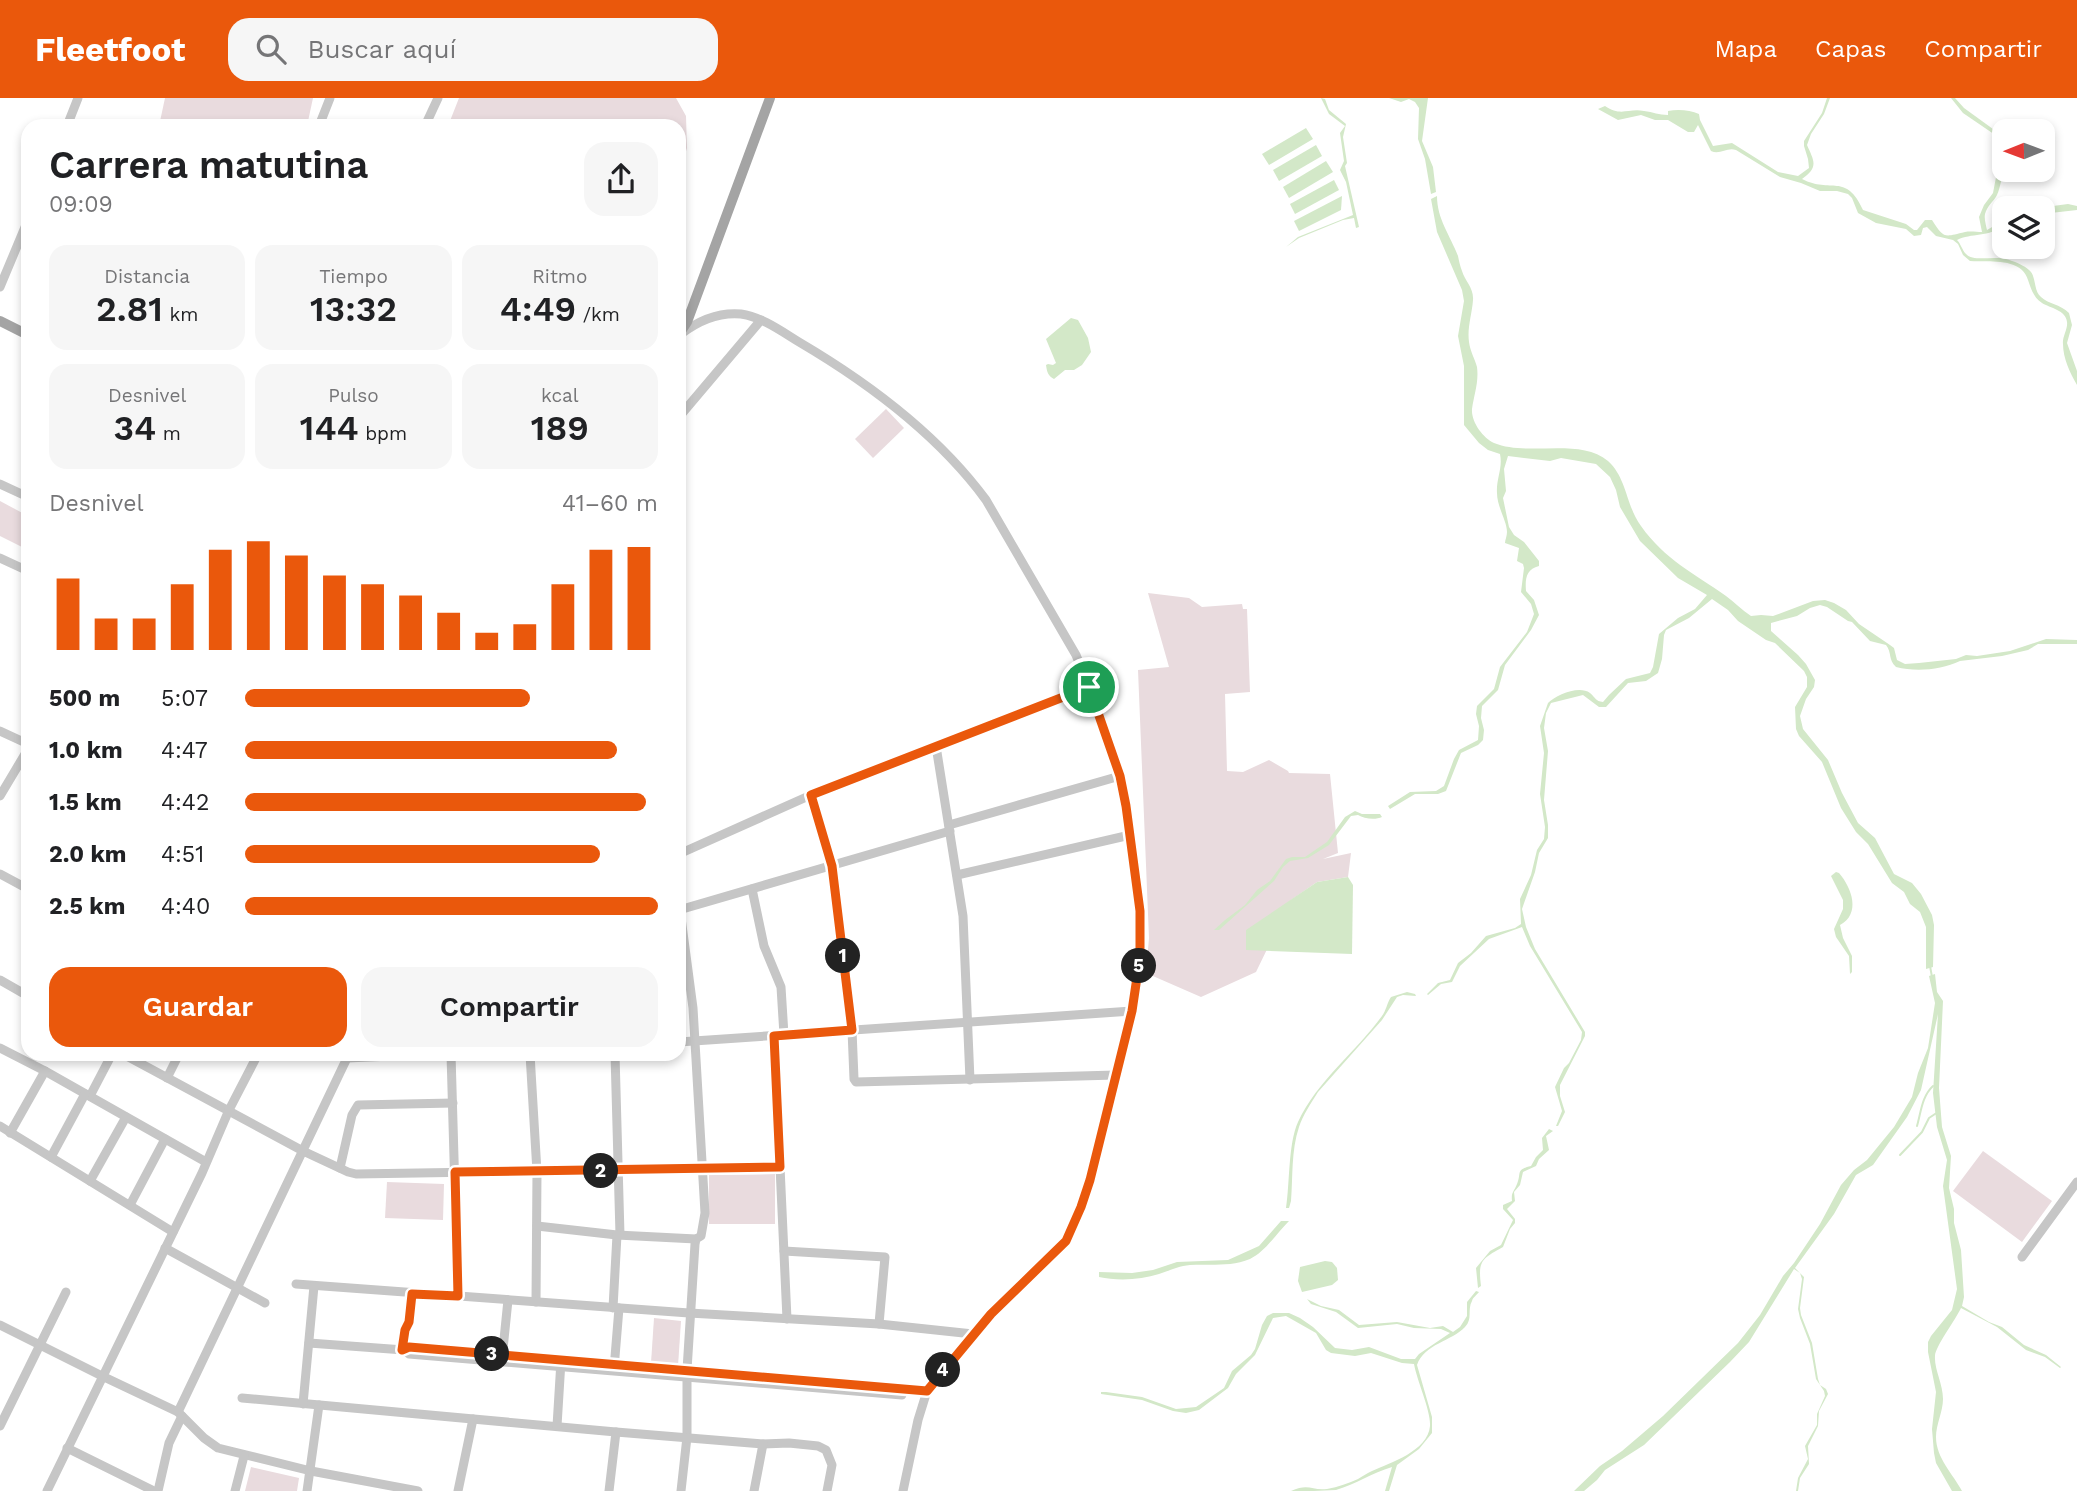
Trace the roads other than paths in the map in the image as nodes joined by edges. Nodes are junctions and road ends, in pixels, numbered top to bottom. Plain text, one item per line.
1 (78, 98) edge
2 (330, 98) edge
3 (438, 98) edge
4 (770, 98) edge
5 (70, 119) edge
6 (321, 119) edge
7 (428, 119) edge
8 (21, 237) edge
9 (0, 287) edge
10 (761, 320) junction
11 (0, 321) edge
12 (686, 324) edge
13 (686, 330) edge
14 (21, 332) edge
15 (686, 409) edge
16 (0, 484) edge
17 (21, 494) edge
18 (0, 558) edge
19 (21, 566) edge
20 (1089, 687) junction
21 (0, 731) edge
22 (21, 742) edge
23 (936, 746) junction
24 (21, 758) edge
25 (1120, 776) junction
26 (811, 795) junction
27 (0, 796) edge
28 (949, 828) junction
29 (1130, 835) junction
30 (686, 851) edge
31 (832, 866) junction
32 (0, 874) edge
33 (957, 875) junction
34 (21, 885) edge
35 (752, 889) junction
36 (686, 908) edge
37 (686, 951) edge
38 (0, 980) edge
39 (21, 992) edge
40 (1132, 1011) junction
41 (967, 1023) junction
42 (852, 1030) junction
43 (779, 1035) junction
44 (696, 1041) junction
45 (686, 1042) edge
46 (1, 1051) edge
47 (21, 1060) edge
48 (23, 1061) edge
49 (108, 1061) edge
50 (136, 1061) edge
51 (176, 1061) edge
52 (254, 1061) edge
53 (341, 1061) edge
54 (451, 1061) edge
55 (530, 1061) edge
56 (615, 1061) edge
57 (45, 1071) junction
58 (1116, 1074) junction
59 (167, 1078) junction
60 (970, 1080) junction
61 (88, 1095) junction
62 (453, 1103) junction
63 (229, 1110) junction
64 (126, 1117) junction
65 (0, 1126) edge
66 (10, 1133) junction
67 (165, 1139) junction
68 (303, 1151) junction
69 (51, 1157) junction
70 (206, 1162) junction
71 (780, 1167) junction
72 (340, 1168) junction
73 (702, 1168) junction
74 (618, 1170) junction
75 (537, 1171) junction
76 (455, 1172) junction
77 (90, 1181) junction
78 (2077, 1182) edge
79 (130, 1205) junction
80 (537, 1226) junction
81 (173, 1232) junction
82 (618, 1235) junction
83 (696, 1239) junction
84 (165, 1248) junction
85 (784, 1251) junction
86 (2022, 1257) dead end
87 (296, 1284) dead end
88 (314, 1286) junction
89 (238, 1288) junction
90 (66, 1292) dead end
91 (412, 1294) junction
92 (458, 1296) junction
93 (508, 1300) junction
94 (536, 1302) junction
95 (265, 1303) dead end
96 (616, 1308) junction
97 (690, 1313) junction
98 (787, 1320) junction
99 (879, 1324) junction
100 (0, 1325) edge
101 (974, 1334) junction
102 (309, 1343) junction
103 (40, 1345) junction
104 (403, 1350) junction
105 (502, 1358) junction
106 (560, 1363) junction
107 (614, 1368) junction
108 (687, 1373) junction
109 (102, 1377) junction
110 (926, 1394) junction
111 (242, 1398) dead end
112 (303, 1404) junction
113 (319, 1405) junction
114 (180, 1414) junction
115 (473, 1419) junction
116 (0, 1426) edge
117 (557, 1426) junction
118 (616, 1432) junction
119 (687, 1437) junction
120 (763, 1444) junction
121 (67, 1448) junction
122 (244, 1456) junction
123 (311, 1471) junction
124 (47, 1491) edge
125 (156, 1491) edge
126 (235, 1491) edge
127 (307, 1491) edge
128 (418, 1491) edge
129 (458, 1491) edge
130 (609, 1491) edge
131 (681, 1491) edge
132 (754, 1491) edge
133 (827, 1491) edge
134 (903, 1491) edge

1 - 5 street
2 - 6 street
3 - 7 street
4 - 12 main road
8 - 9 street
10 - 13 street
10 - 15 street
10 - 20 street
11 - 14 main road
16 - 17 street
18 - 19 street
20 - 23 street
20 - 25 street
21 - 22 street
23 - 26 street
23 - 28 street
24 - 27 street
25 - 28 street
25 - 29 street
26 - 30 street
26 - 31 street
28 - 31 street
28 - 33 street
29 - 33 street
29 - 40 street
31 - 35 street
31 - 42 street
32 - 34 street
33 - 41 street
35 - 36 street
35 - 43 street
37 - 44 street
38 - 39 street
40 - 41 street
40 - 58 street
41 - 42 street
41 - 60 street
42 - 43 street
42 - 60 street
43 - 44 street
43 - 71 street
44 - 45 street
44 - 73 street
46 - 47 street
48 - 57 street
49 - 61 street
50 - 59 street
51 - 59 street
52 - 63 street
53 - 68 street
54 - 62 street
55 - 75 street
56 - 74 street
57 - 61 street
57 - 66 street
58 - 60 street
58 - 101 street
59 - 63 street
61 - 64 street
61 - 69 street
62 - 72 street
62 - 76 street
63 - 68 street
63 - 70 street
64 - 67 street
64 - 77 street
65 - 66 street
66 - 69 street
67 - 70 street
67 - 79 street
68 - 72 street
68 - 89 street
69 - 77 street
70 - 81 street
71 - 73 street
71 - 85 street
72 - 76 street
73 - 74 street
73 - 83 street
74 - 75 street
74 - 82 street
75 - 76 street
75 - 80 street
76 - 92 street
77 - 79 street
78 - 86 street
79 - 81 street
80 - 82 street
80 - 94 street
81 - 84 street
82 - 83 street
82 - 96 street
83 - 97 street
84 - 89 street
84 - 109 street
85 - 98 street
85 - 99 street
87 - 88 street
88 - 91 street
88 - 102 street
89 - 95 street
89 - 114 street
90 - 103 street
91 - 92 street
91 - 104 street
92 - 93 street
93 - 94 street
93 - 105 street
94 - 96 street
96 - 97 street
96 - 107 street
97 - 98 street
97 - 108 street
98 - 99 street
99 - 101 street
100 - 103 street
101 - 110 street
102 - 104 street
102 - 112 street
103 - 109 street
103 - 116 street
104 - 105 street
105 - 106 street
106 - 107 street
106 - 117 street
107 - 108 street
108 - 110 street
108 - 119 street
109 - 114 street
109 - 121 street
110 - 134 street
111 - 112 street
112 - 113 street
113 - 115 street
113 - 123 street
114 - 122 street
114 - 125 street
115 - 117 street
115 - 129 street
117 - 118 street
118 - 119 street
118 - 130 street
119 - 120 street
119 - 131 street
120 - 132 street
120 - 133 street
121 - 124 street
121 - 125 street
122 - 123 street
122 - 126 street
123 - 127 street
123 - 128 street

